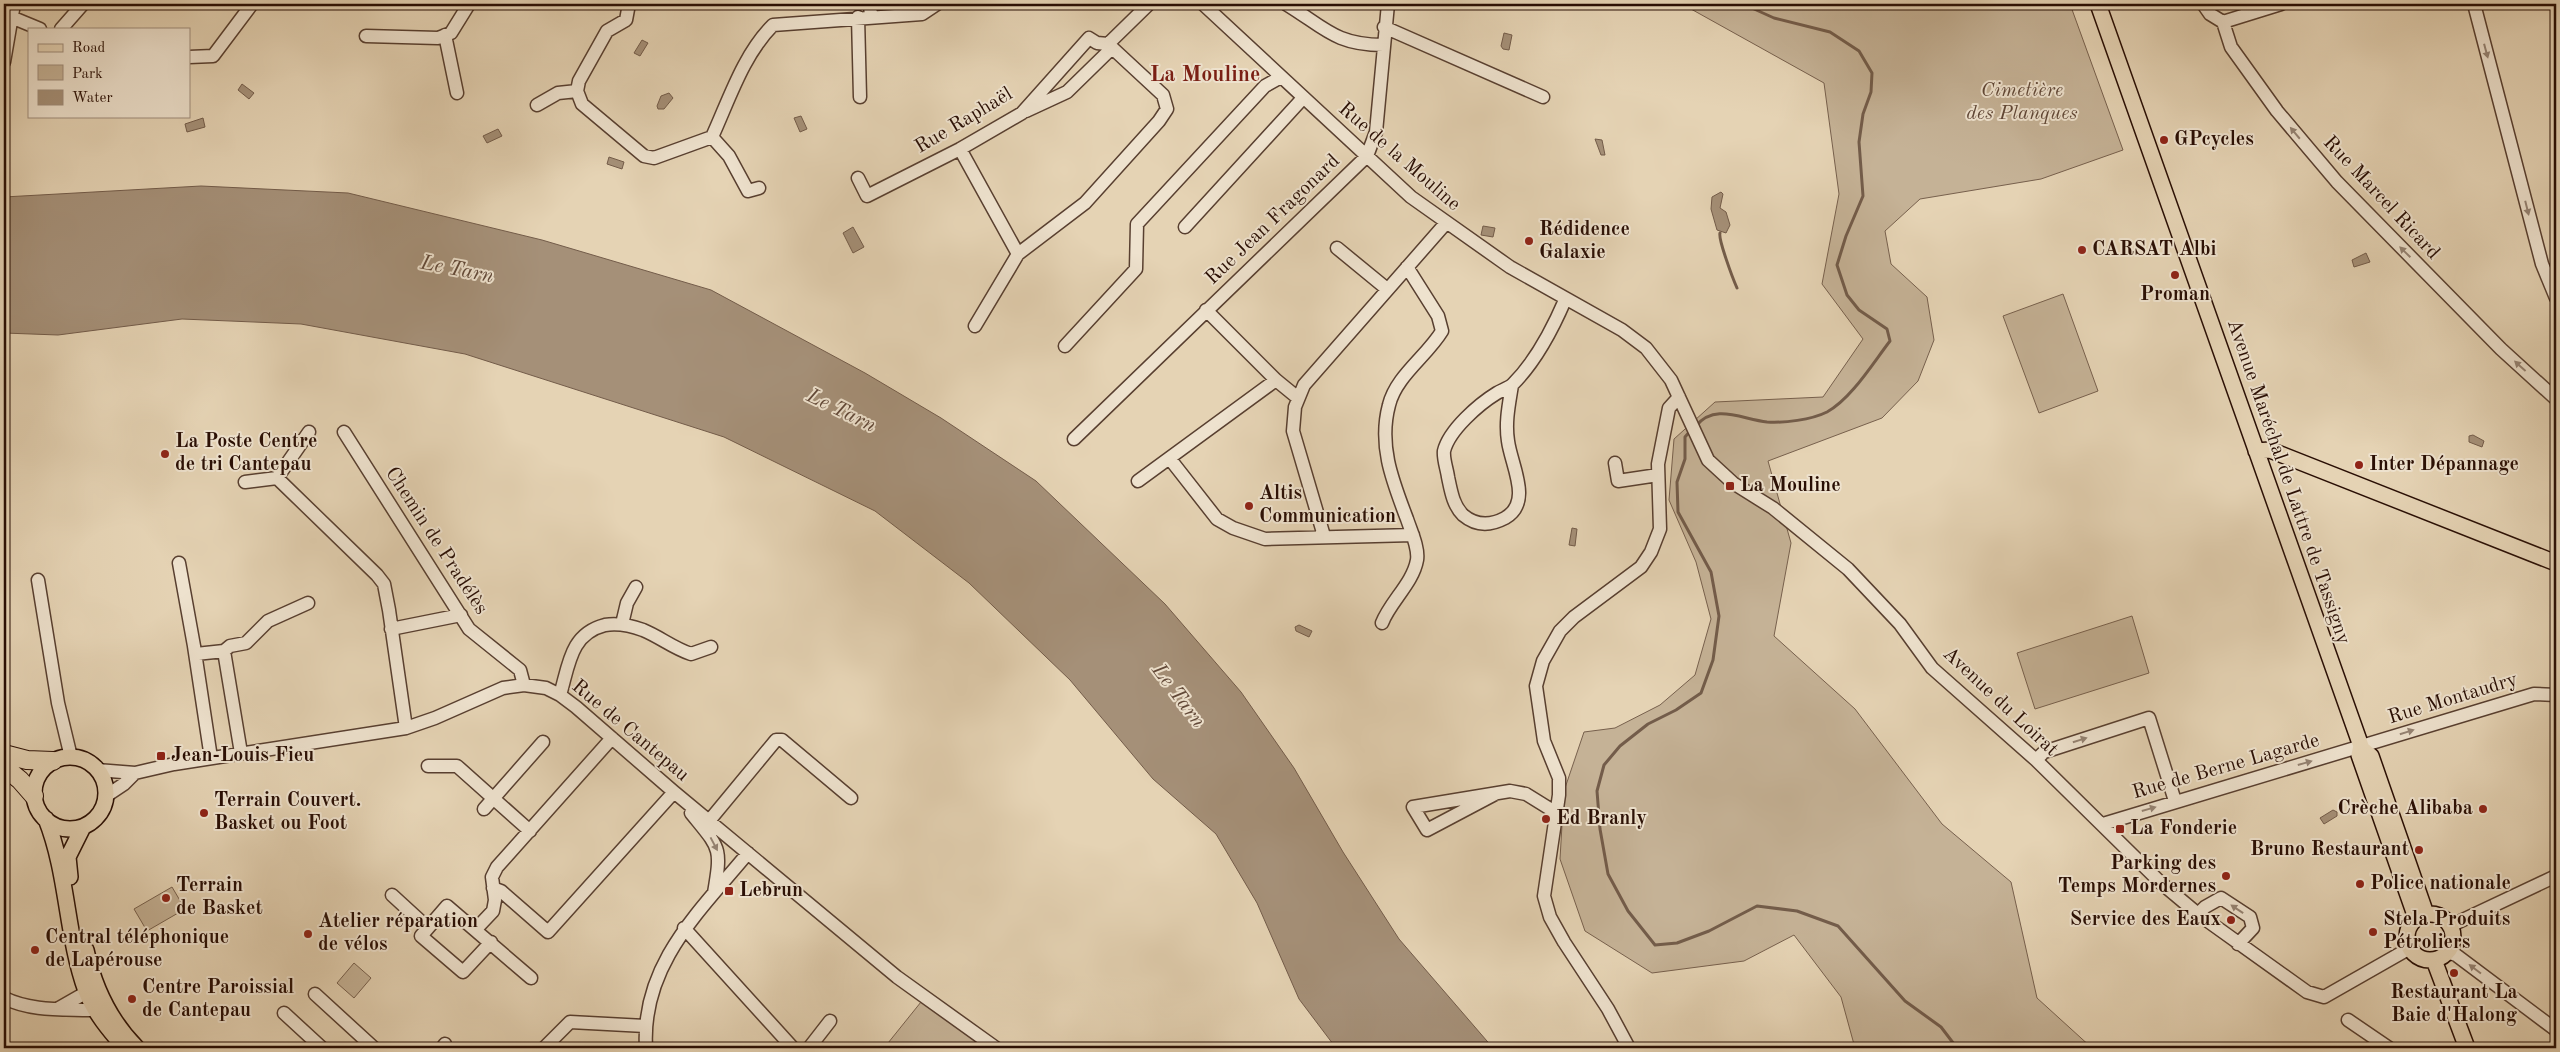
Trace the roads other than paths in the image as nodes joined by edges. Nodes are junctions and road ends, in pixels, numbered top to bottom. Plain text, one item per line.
1 (83, 4) edge
2 (252, 4) edge
3 (469, 4) edge
4 (629, 4) edge
5 (936, 4) edge
6 (1149, 4) edge
7 (1203, 4) edge
8 (1286, 4) edge
9 (1388, 4) edge
10 (2098, 4) edge
11 (2203, 4) edge
12 (2281, 4) edge
13 (2474, 4) edge
14 (13, 10) edge
15 (866, 13) edge
16 (2224, 22) junction
17 (1384, 27) junction
18 (39, 28) edge
19 (62, 28) edge
20 (445, 35) junction
21 (366, 36) dead end
22 (1110, 46) junction
23 (1384, 46) junction
24 (190, 57) edge
25 (4, 62) edge
26 (1281, 77) junction
27 (577, 91) junction
28 (457, 94) dead end
29 (860, 97) dead end
30 (1543, 97) dead end
31 (1303, 98) junction
32 (537, 105) dead end
33 (1022, 113) junction
34 (712, 137) junction
35 (960, 149) junction
36 (1366, 156) junction
37 (858, 178) dead end
38 (759, 188) dead end
39 (1446, 223) junction
40 (1185, 227) dead end
41 (1338, 248) dead end
42 (1018, 254) junction
43 (1407, 267) junction
44 (1387, 289) junction
45 (2556, 298) edge
46 (1565, 300) junction
47 (1206, 310) junction
48 (975, 326) dead end
49 (1065, 346) dead end
50 (1276, 380) junction
51 (1512, 385) junction
52 (1680, 397) junction
53 (1298, 398) junction
54 (2556, 399) edge
55 (309, 432) dead end
56 (344, 432) dead end
57 (1074, 439) dead end
58 (2256, 451) junction
59 (1170, 459) junction
60 (1708, 460) joint
61 (1615, 463) dead end
62 (1658, 475) junction
63 (277, 478) junction
64 (1138, 481) dead end
65 (245, 482) dead end
66 (1413, 535) junction
67 (1324, 536) junction
68 (179, 562) dead end
69 (2556, 563) edge
70 (38, 580) dead end
71 (636, 587) dead end
72 (308, 603) dead end
73 (461, 615) junction
74 (1382, 623) dead end
75 (622, 624) junction
76 (391, 629) junction
77 (711, 647) dead end
78 (224, 651) junction
79 (196, 654) junction
80 (524, 686) junction
81 (560, 695) junction
82 (2556, 695) edge
83 (406, 728) junction
84 (612, 738) junction
85 (542, 742) dead end
86 (2361, 747) junction
87 (4, 752) edge
88 (241, 753) junction
89 (72, 757) junction
90 (211, 758) junction
91 (2036, 760) junction
92 (53, 761) junction
93 (428, 766) dead end
94 (7, 770) edge
95 (97, 770) junction
96 (135, 773) junction
97 (674, 792) junction
98 (1497, 793) junction
99 (34, 796) junction
100 (106, 796) junction
101 (851, 798) dead end
102 (494, 799) junction
103 (2175, 801) junction
104 (484, 809) dead end
105 (1555, 812) junction
106 (46, 819) junction
107 (710, 821) junction
108 (2103, 824) junction
109 (82, 827) junction
110 (530, 831) junction
111 (748, 853) junction
112 (2556, 876) edge
113 (493, 888) junction
114 (714, 893) junction
115 (392, 895) dead end
116 (2198, 914) junction
117 (2421, 916) junction
118 (2450, 926) junction
119 (428, 928) junction
120 (684, 928) junction
121 (475, 930) junction
122 (491, 942) junction
123 (2238, 944) junction
124 (2410, 948) junction
125 (2441, 956) junction
126 (88, 964) junction
127 (531, 978) dead end
128 (314, 994) dead end
129 (4, 998) edge
130 (93, 999) junction
131 (59, 1008) junction
132 (284, 1013) dead end
133 (2348, 1020) dead end
134 (830, 1022) dead end
135 (645, 1026) junction
136 (2556, 1030) edge
137 (131, 1047) edge
138 (322, 1048) edge
139 (374, 1048) edge
140 (544, 1048) edge
141 (646, 1048) edge
142 (793, 1048) edge
143 (809, 1048) edge
144 (996, 1048) edge
145 (1629, 1048) edge
146 (2389, 1048) edge
147 (2466, 1048) edge

1 - 19 street
2 - 24 street
3 - 20 street
4 - 27 street
5 - 15 street
6 - 22 street
7 - 26 street, Rue de la Mouline
8 - 23 street
9 - 17 street
10 - 58 main road, Avenue Maréchal de Lattre de Tassigny
11 - 16 street
12 - 16 street
13 -> 45 street
14 - 18 street
14 - 25 street
15 - 29 street
15 - 34 street
54 -> 16 street, Rue Marcel Ricard
17 - 23 street
17 - 30 street
20 - 21 street
20 - 28 street
22 - 33 street
22 - 33 street, Rue Raphaël
22 - 42 street
23 - 36 street
26 - 31 street, Rue de la Mouline
26 - 49 street
27 - 32 street
27 - 34 street
31 - 36 street, Rue de la Mouline
31 - 40 street
33 - 35 street, Rue Raphaël
34 - 38 street
35 - 37 street, Rue Raphaël
35 - 42 street
36 - 39 street, Rue de la Mouline
36 - 47 street, Rue Jean Fragonard
39 - 43 street
39 - 46 street, Rue de la Mouline
41 - 44 street
42 - 48 street
43 - 44 street
43 - 66 street
44 - 53 street
46 - 51 street
46 - 52 street, Rue de la Mouline
47 - 50 street, Rue Jean Fragonard
47 - 57 street, Rue Jean Fragonard
50 - 53 street, Rue Jean Fragonard
50 - 59 street
51 - 51 street
52 - 60 street, Rue de la Mouline
52 - 62 street
53 - 67 street
55 - 63 street
56 - 73 street, Chemin de Pradélès
58 - 69 main road
58 - 86 main road, Avenue Maréchal de Lattre de Tassigny
59 - 64 street
59 - 67 street
60 - 91 street, Avenue du Loirat
61 - 62 street
62 - 105 street
63 - 65 street
63 - 76 street
66 - 67 street
66 - 74 street
68 - 79 street
70 - 89 street
71 - 75 street
72 - 78 street
73 - 76 street
73 - 80 street, Chemin de Pradélès
75 - 77 street
75 - 81 street
76 - 83 street
78 - 79 street
78 - 88 street
79 - 90 street
80 - 81 street, Rue de Cantepau
80 - 83 street, Rue de Cantepau
81 - 84 street, Rue de Cantepau
86 -> 82 street, Rue Montaudry
83 - 88 street, Rue de Cantepau
84 - 97 street, Rue de Cantepau
84 - 110 street
85 - 102 street
103 -> 86 street, Rue de Berne Lagarde
86 - 117 main road, Avenue Maréchal de Lattre de Tassigny
87 - 92 highway
88 - 90 street, Rue de Cantepau
89 - 92 main road
89 - 95 main road
90 - 96 street, Rue de Cantepau
91 -> 103 street
91 - 108 street, Avenue du Loirat
92 - 99 main road
93 - 102 street
94 - 99 highway
95 - 96 street, Rue de Cantepau
95 - 100 main road
96 - 100 street, Rue de Cantepau
97 - 107 street, Rue de Cantepau
97 - 113 street
97 -> 114 street
98 - 98 street
98 - 105 street
99 - 106 main road
100 - 109 main road
101 - 107 street
102 - 104 street
102 - 110 street
108 -> 103 street, Rue de Berne Lagarde
105 - 145 street
106 - 109 main road
106 - 130 main road
107 - 111 street, Rue de Cantepau
108 - 116 street, Avenue du Loirat
109 - 126 main road
110 - 113 street
111 - 114 street
111 - 144 street, Rue de Cantepau
112 - 118 street
113 - 121 street
114 - 120 street
115 - 119 street
116 - 123 street, Avenue du Loirat
123 -> 116 street
117 - 118 main road
117 - 124 main road
118 - 125 main road
119 - 121 street
119 - 122 street
120 - 135 street
120 - 142 street
121 - 122 street
122 - 127 street
123 - 124 street, Avenue du Loirat
124 - 125 main road
136 -> 125 street
125 - 147 main road
126 - 130 street
126 - 137 main road
128 - 139 street
129 - 131 street
130 - 131 street
130 - 131 street
130 - 137 main road
132 - 138 street
133 - 146 street
134 - 143 street
135 - 140 street
135 - 141 street

